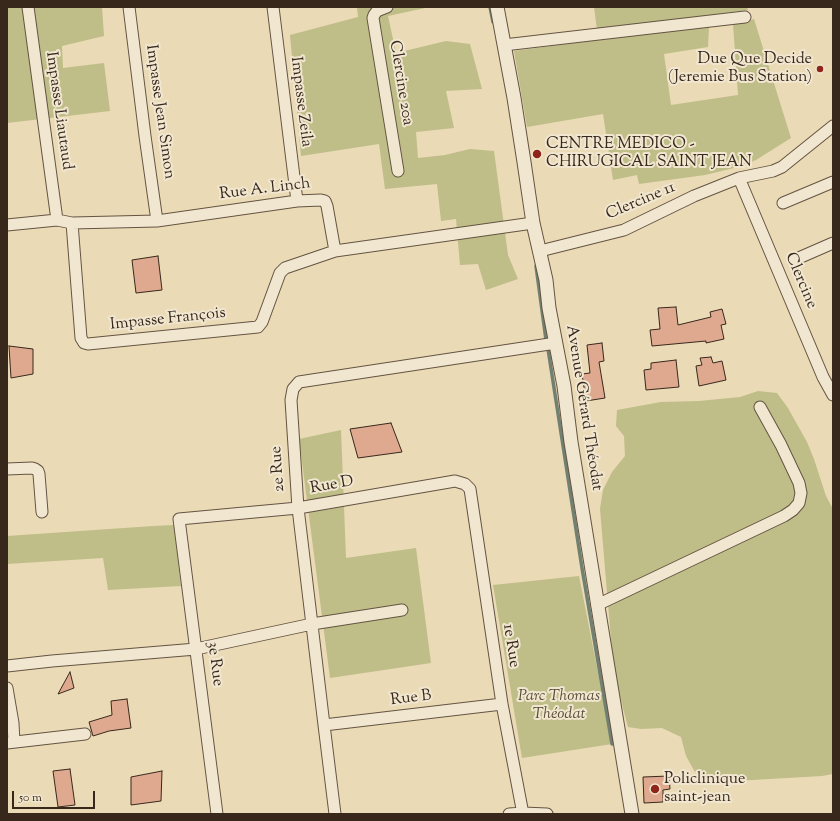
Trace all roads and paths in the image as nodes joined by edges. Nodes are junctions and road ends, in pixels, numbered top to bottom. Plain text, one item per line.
1 (28, 7) edge
2 (129, 7) edge
3 (272, 7) edge
4 (387, 7) edge
5 (497, 7) edge
6 (745, 17) dead end
7 (504, 45) junction
8 (833, 126) edge
9 (398, 171) dead end
10 (739, 178) junction
11 (833, 182) edge
12 (296, 201) junction
13 (783, 203) dead end
14 (57, 220) junction
15 (157, 221) junction
16 (72, 224) junction
17 (530, 224) junction
18 (7, 225) edge
19 (833, 243) edge
20 (335, 251) junction
21 (540, 251) junction
22 (794, 260) dead end
23 (556, 343) junction
24 (833, 395) edge
25 (760, 407) dead end
26 (7, 469) edge
27 (465, 484) joint
28 (298, 508) junction
29 (42, 512) dead end
30 (179, 519) joint
31 (597, 605) junction
32 (402, 610) dead end
33 (312, 624) junction
34 (196, 649) junction
35 (7, 666) edge
36 (7, 688) edge
37 (502, 704) junction
38 (324, 725) junction
39 (84, 734) dead end
40 (10, 742) edge
41 (523, 813) edge
42 (217, 814) edge
43 (335, 814) edge
44 (509, 814) edge
45 (547, 814) edge
46 (632, 814) edge

1 - 14 street, Impasse Liautaud
2 - 15 street, Impasse Jean Simon
3 - 12 street, Impasse Zeila
4 - 9 street, Clercine 20a
5 - 7 street, Avenue Gérard Théodat
6 - 7 street
7 - 17 street, Avenue Gérard Théodat
8 - 10 street, Clercine 11
10 - 21 street, Clercine 11
10 - 24 street, Clercine
11 - 13 street
12 - 15 street, Rue A. Linch
12 - 20 street, Rue A. Linch
14 - 16 street, Rue A. Linch
14 - 18 street, Rue A. Linch
15 - 16 street, Rue A. Linch
16 - 20 street, Impasse François
17 - 20 street
17 - 21 street, Avenue Gérard Théodat
19 - 22 street
21 - 23 street, Avenue Gérard Théodat
23 - 28 street, 2e Rue
23 - 31 street, Avenue Gérard Théodat
25 - 31 street
26 - 29 street
27 - 28 street, Rue D
27 - 37 street, 1e Rue
28 - 30 street, Rue D
28 - 33 street, 2e Rue
30 - 34 street, 3e Rue
31 - 46 street, Avenue Gérard Théodat
32 - 33 street
33 - 34 street
33 - 38 street, 2e Rue
34 - 35 street
34 - 42 street, 3e Rue
36 - 40 street
37 - 38 street, Rue B
37 - 41 street, 1e Rue
38 - 43 street, 2e Rue
39 - 40 street
41 - 44 street
41 - 45 street

